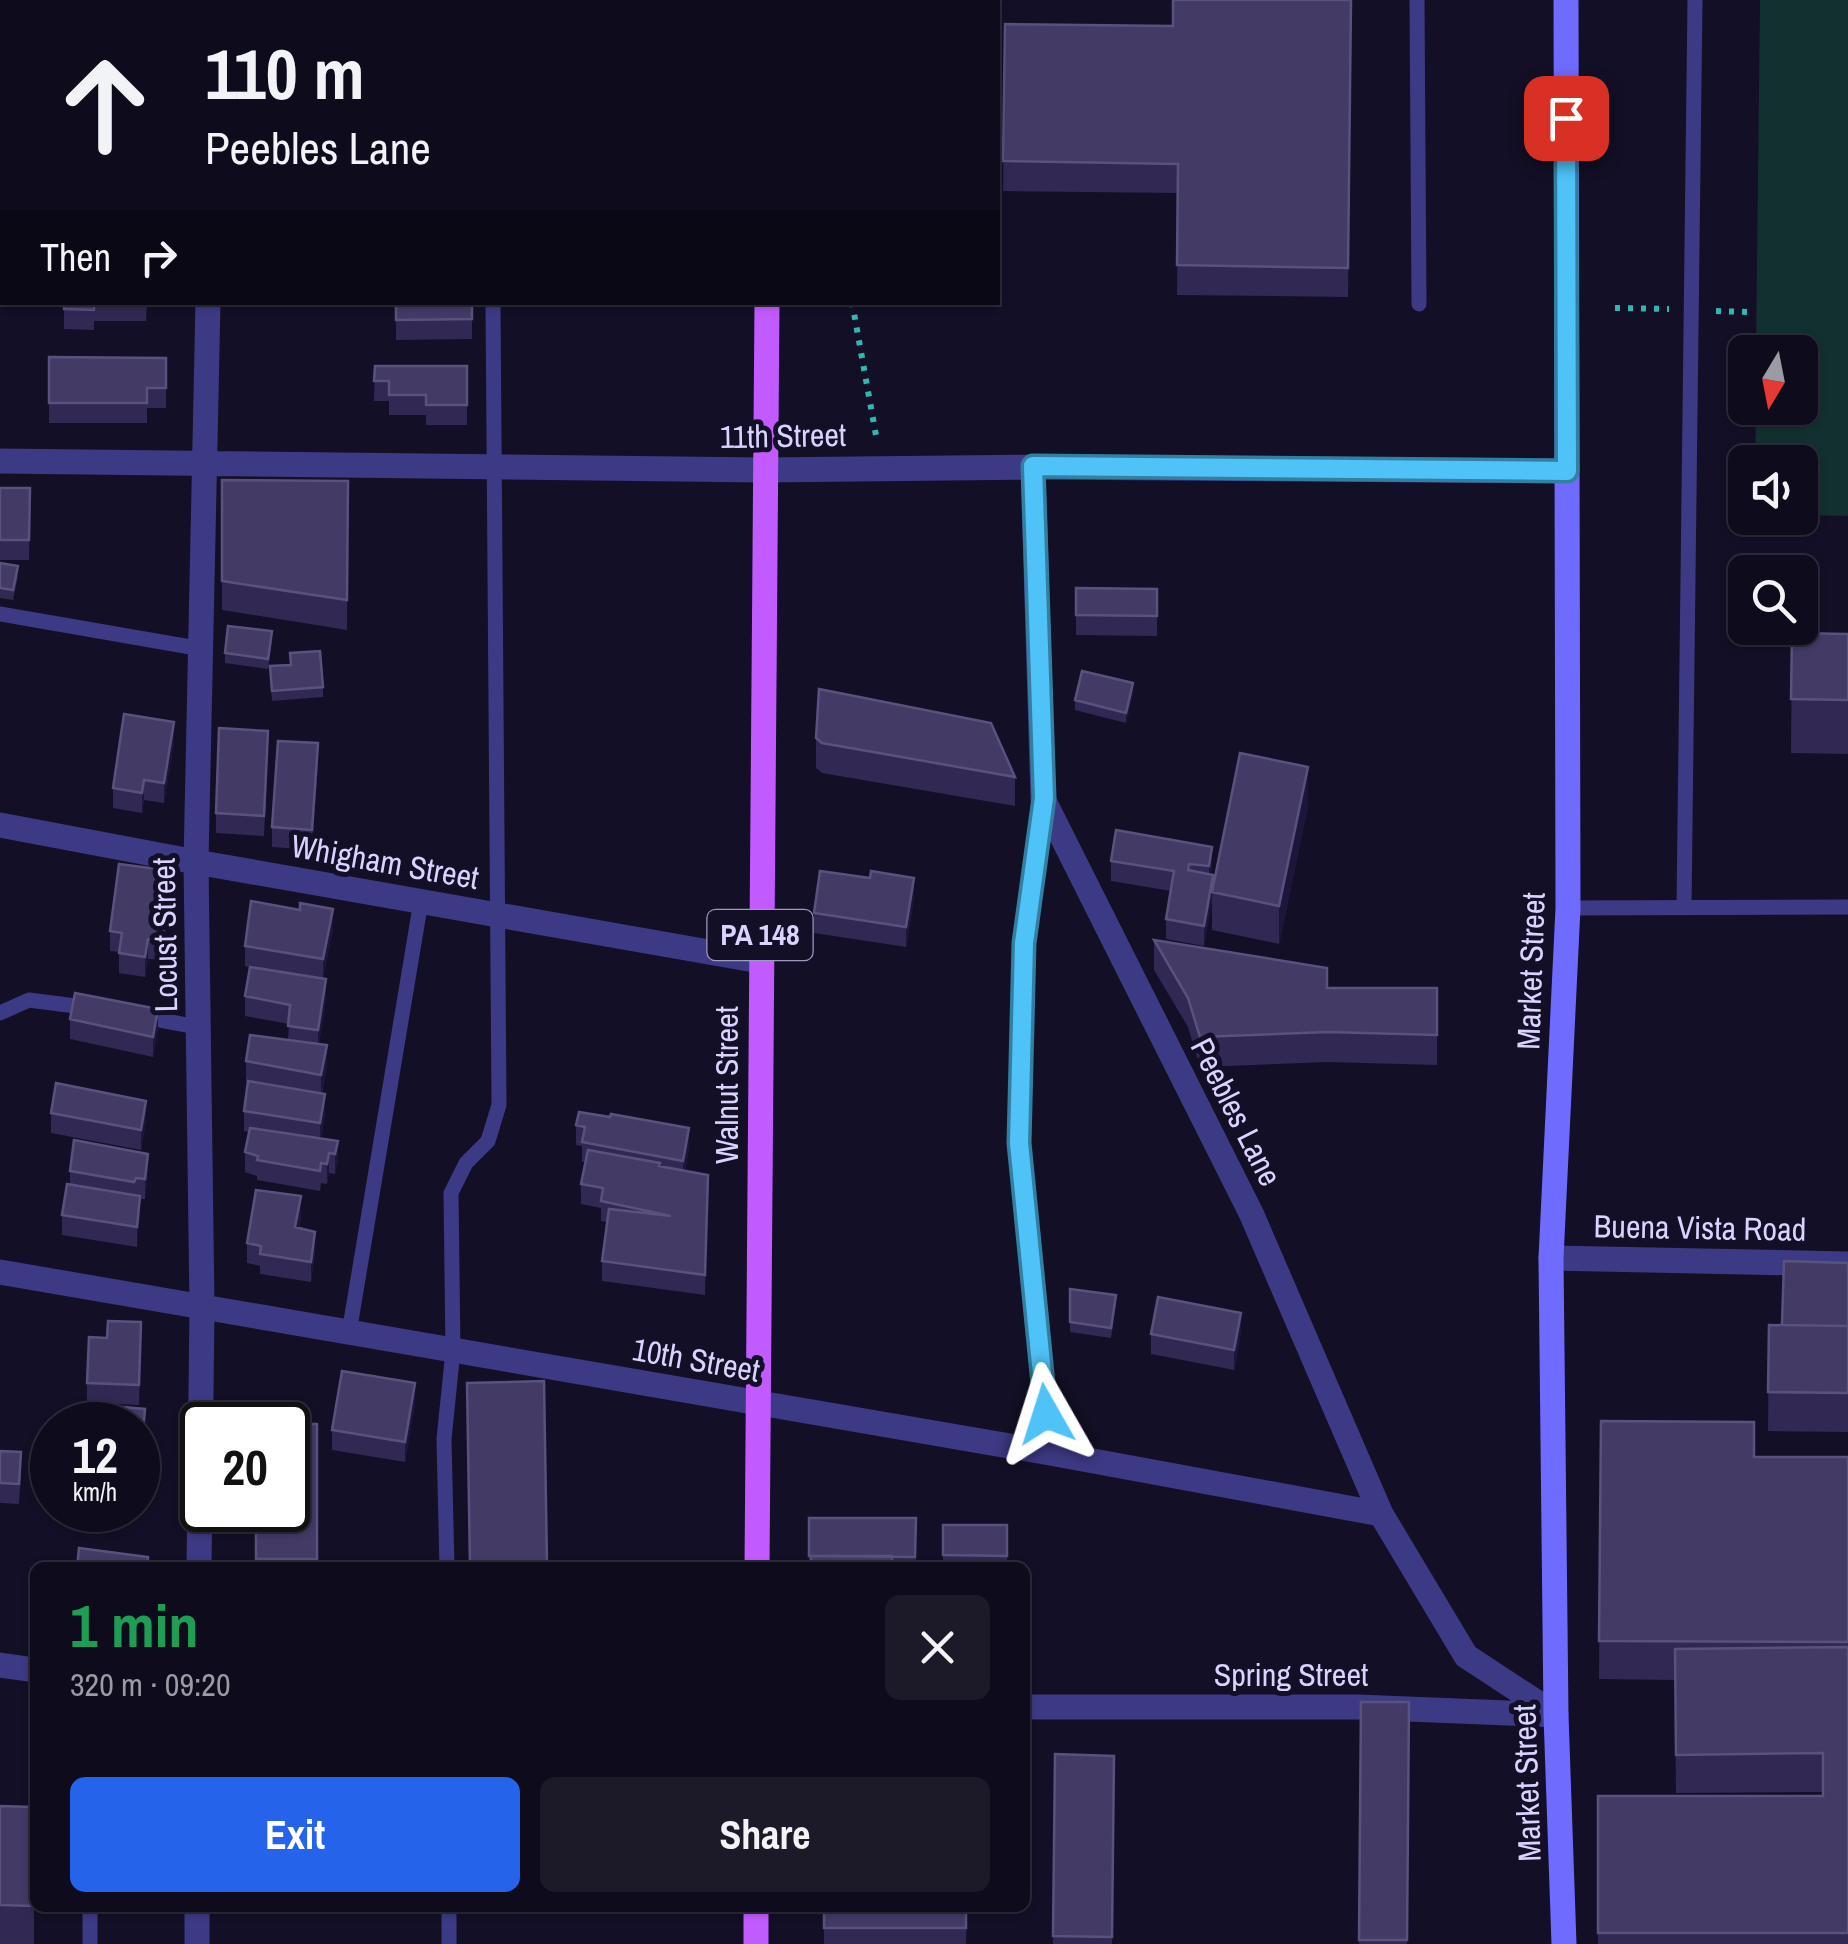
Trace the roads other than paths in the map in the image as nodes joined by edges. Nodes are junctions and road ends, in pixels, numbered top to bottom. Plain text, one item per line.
1 (1417, 0) edge
2 (1566, 0) edge
3 (1695, 0) edge
4 (1419, 304) dead end
5 (208, 305) edge
6 (492, 305) edge
7 (767, 305) edge
8 (0, 461) edge
9 (206, 464) junction
10 (1033, 466) junction
11 (494, 467) junction
12 (764, 470) junction
13 (1567, 471) junction
14 (0, 614) edge
15 (202, 650) junction
16 (1044, 798) junction
17 (0, 824) edge
18 (196, 862) junction
19 (420, 901) junction
20 (1848, 907) edge
21 (1568, 908) junction
22 (1684, 908) junction
23 (497, 914) junction
24 (760, 961) junction
25 (0, 1012) edge
26 (110, 1012) edge
27 (128, 1015) edge
28 (198, 1027) junction
29 (1551, 1258) junction
30 (1848, 1264) edge
31 (0, 1272) edge
32 (202, 1306) junction
33 (349, 1332) junction
34 (453, 1352) junction
35 (760, 1404) junction
36 (1050, 1453) junction
37 (1382, 1514) junction
38 (199, 1562) edge
39 (447, 1562) edge
40 (757, 1562) edge
41 (0, 1666) edge
42 (30, 1669) edge
43 (1030, 1707) edge
44 (1556, 1715) junction
45 (90, 1912) edge
46 (198, 1912) edge
47 (449, 1912) edge
48 (756, 1912) edge
49 (90, 1944) edge
50 (198, 1944) edge
51 (449, 1944) edge
52 (756, 1944) edge
53 (1564, 1944) edge

1 - 4 lane
2 - 13 main road, Market Street
3 - 22 lane
5 - 9 street, Locust Street
6 - 11 lane
7 - 12 main road, Walnut Street / PA 148
8 - 9 street, 11th Street
9 - 11 street, 11th Street
9 - 15 street, Locust Street
10 - 12 street, 11th Street
10 - 13 street, 11th Street
10 - 16 street, Peebles Lane
11 - 12 street, 11th Street
11 - 23 lane
12 - 24 main road, Walnut Street / PA 148
13 - 21 main road, Market Street
14 - 15 lane
15 - 18 street, Locust Street
16 - 36 lane
16 - 37 street, Peebles Lane
17 - 18 street, Whigham Street
18 - 19 street, Whigham Street
18 - 28 street, Locust Street
19 - 23 street, Whigham Street
19 - 33 lane
20 - 22 lane
21 - 22 lane
21 - 29 main road, Market Street
23 - 24 street, Whigham Street
23 - 34 lane
24 - 35 main road, Walnut Street / PA 148
25 - 26 lane
27 - 28 lane
28 - 32 street, Locust Street
29 - 30 street, Buena Vista Road
29 - 44 main road, Market Street
31 - 32 street, 10th Street
32 - 33 street, 10th Street
32 - 38 street, Locust Street
33 - 34 street, 10th Street
34 - 35 street, 10th Street
34 - 39 lane
35 - 36 street, 10th Street
35 - 40 main road, Walnut Street / PA 148
36 - 37 street, 10th Street
37 - 44 street, Peebles Lane
41 - 42 street
43 - 44 street, Spring Street
44 - 53 main road, Market Street
45 - 49 lane
46 - 50 street
47 - 51 lane
48 - 52 main road

